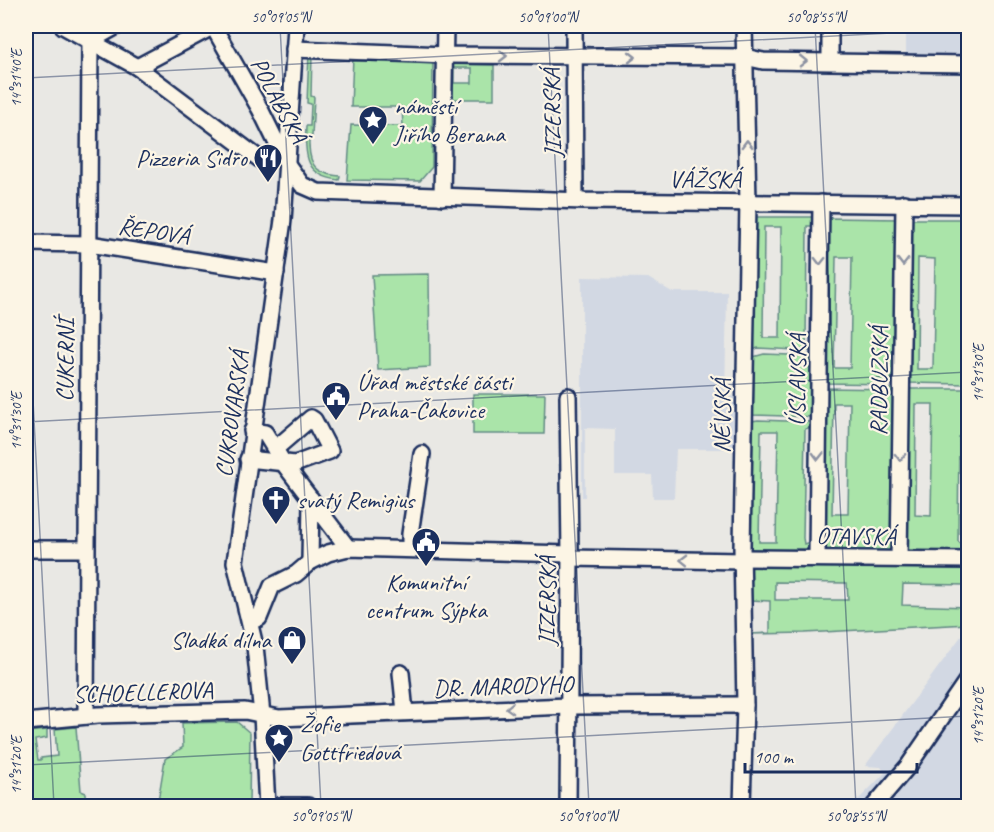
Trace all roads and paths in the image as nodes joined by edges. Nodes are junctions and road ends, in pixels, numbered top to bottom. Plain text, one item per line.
1 (63, 26) edge
2 (117, 26) edge
3 (214, 26) edge
4 (296, 26) edge
5 (445, 26) edge
6 (574, 26) edge
7 (744, 26) edge
8 (830, 26) edge
9 (90, 41) junction
10 (294, 49) junction
11 (445, 55) junction
12 (573, 56) junction
13 (745, 57) junction
14 (830, 61) junction
15 (969, 64) edge
16 (137, 68) junction
17 (265, 163) dead end
18 (287, 164) junction
19 (442, 197) junction
20 (575, 200) junction
21 (748, 202) junction
22 (821, 202) junction
23 (904, 203) junction
24 (969, 205) edge
25 (26, 243) edge
26 (89, 244) junction
27 (276, 273) junction
28 (568, 396) dead end
29 (252, 431) junction
30 (275, 449) junction
31 (422, 454) dead end
32 (248, 459) junction
33 (284, 464) junction
34 (311, 499) junction
35 (348, 548) junction
36 (26, 549) edge
37 (86, 549) junction
38 (410, 549) junction
39 (570, 556) junction
40 (817, 557) junction
41 (899, 559) junction
42 (742, 560) junction
43 (969, 560) edge
44 (310, 562) junction
45 (250, 622) junction
46 (401, 673) dead end
47 (969, 679) edge
48 (745, 705) junction
49 (568, 706) junction
50 (405, 712) junction
51 (262, 715) junction
52 (86, 716) junction
53 (26, 722) edge
54 (267, 807) edge
55 (275, 807) edge
56 (308, 807) edge
57 (568, 807) edge
58 (742, 807) edge
59 (874, 807) edge

1 - 9 street
2 - 9 street
3 - 16 street
3 - 18 street, POLABSKÁ
4 - 10 street, CUKROVARSKÁ
5 - 11 street
6 - 12 street, JIZERSKÁ
7 - 13 street, NĚVSKÁ
8 - 14 street
9 - 16 street
9 - 26 street, CUKERNÍ
10 - 11 street
10 - 18 street, CUKROVARSKÁ
11 -> 12 street
11 - 19 street
12 -> 13 street
12 - 20 street, JIZERSKÁ
13 -> 14 street
21 -> 13 street, NĚVSKÁ
14 - 15 street
16 - 17 street
18 - 19 street
18 - 27 street, CUKROVARSKÁ
19 - 20 street, VÁŽSKÁ
20 - 21 street, VÁŽSKÁ
21 - 22 street, VÁŽSKÁ
21 - 42 street, NĚVSKÁ
22 - 23 street, VÁŽSKÁ
22 -> 40 street, ÚSLAVSKÁ
23 - 24 street, VÁŽSKÁ
23 -> 41 street, RADBUZSKÁ
25 - 26 street, ŘEPOVÁ
26 - 27 street, ŘEPOVÁ
26 - 37 street, CUKERNÍ
27 - 29 street, CUKROVARSKÁ
28 - 39 street, JIZERSKÁ
29 - 30 street
29 - 32 street, CUKROVARSKÁ
30 - 33 street
30 - 33 street
31 - 38 street
32 - 33 street
32 - 45 street, CUKROVARSKÁ
33 - 34 street
34 - 35 street
34 - 44 street
35 - 38 street, OTAVSKÁ
35 - 44 street, OTAVSKÁ
36 - 37 street
37 - 52 street, CUKERNÍ
38 - 39 street, OTAVSKÁ
42 -> 39 street, OTAVSKÁ
39 - 49 street, JIZERSKÁ
40 - 41 street, OTAVSKÁ
40 - 42 street, OTAVSKÁ
41 - 43 street, OTAVSKÁ
42 - 48 street, NĚVSKÁ
44 - 45 street, OTAVSKÁ
45 - 51 street, CUKROVARSKÁ
46 - 50 street
47 - 59 street
48 - 49 street, DR. MARODYHO
48 - 58 street, NĚVSKÁ
49 -> 50 street, DR. MARODYHO
49 - 57 street, JIZERSKÁ
50 - 51 street, DR. MARODYHO
51 - 52 street, SCHOELLEROVA
51 - 54 street, CUKROVARSKÁ
52 - 53 street, SCHOELLEROVA
55 - 56 street

